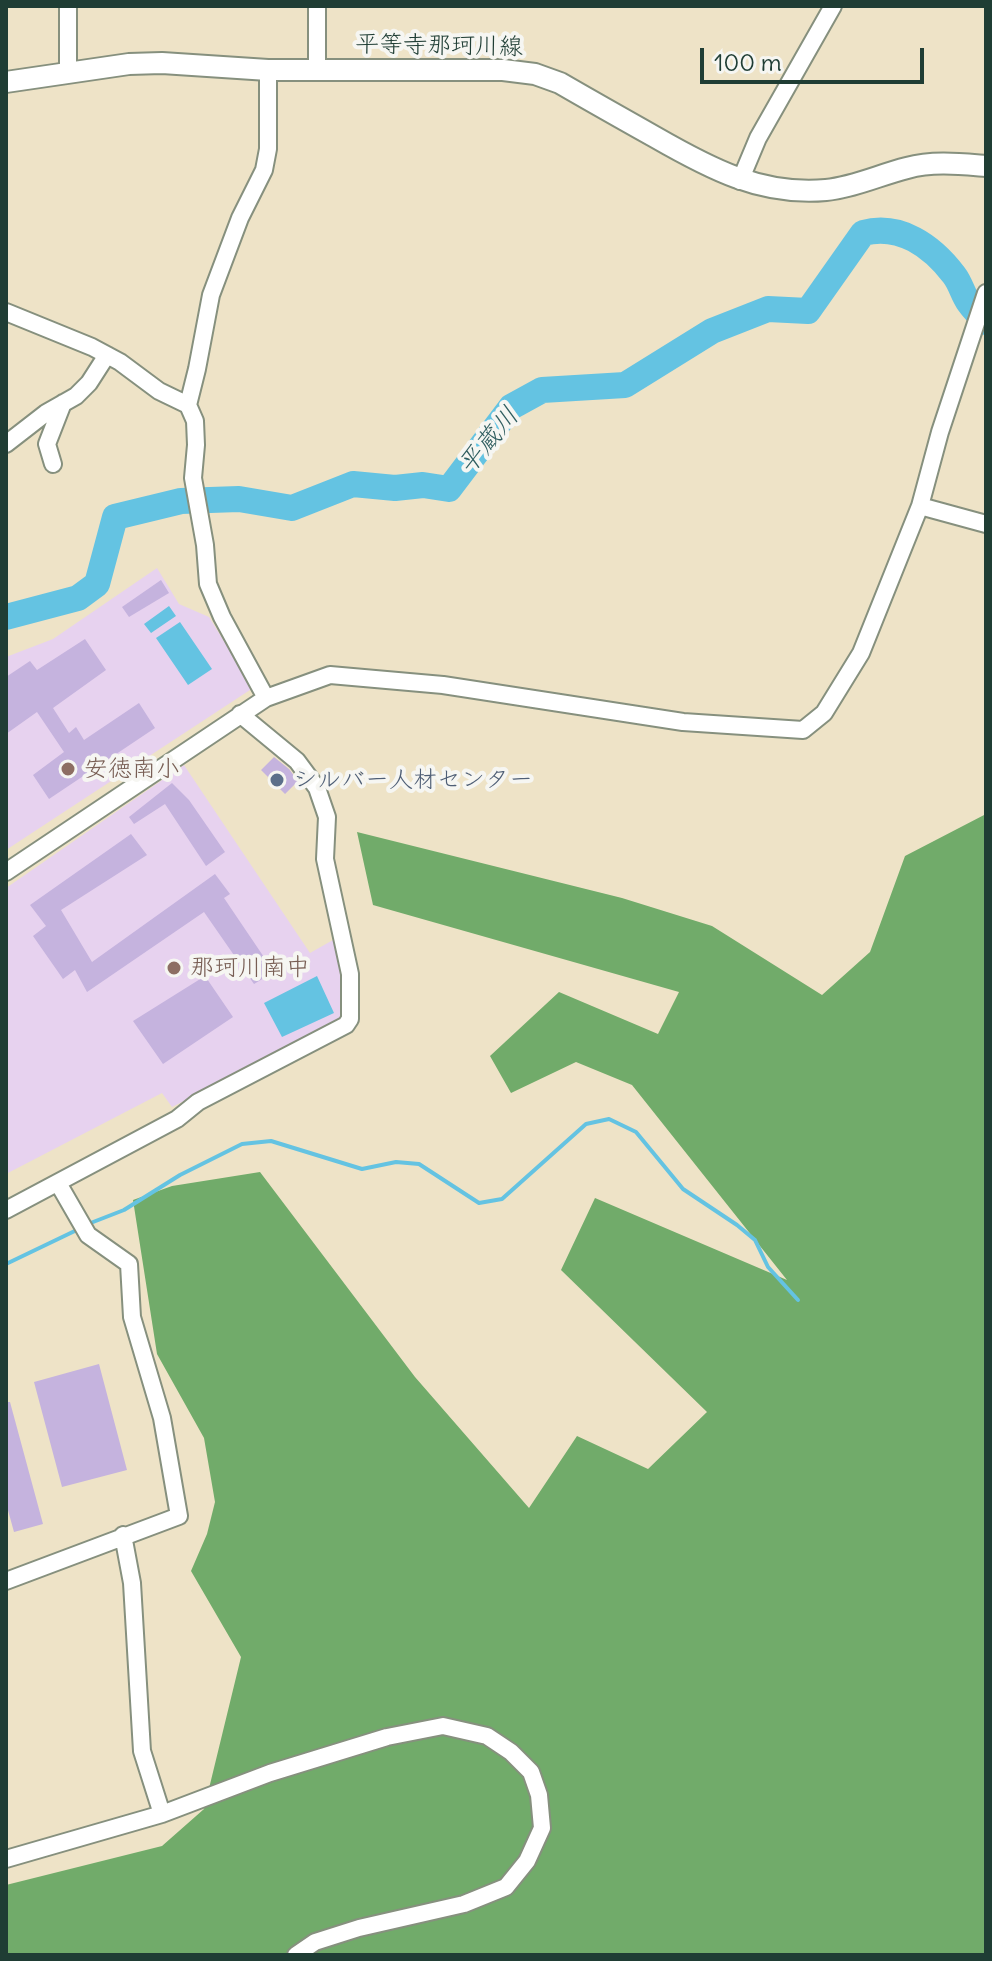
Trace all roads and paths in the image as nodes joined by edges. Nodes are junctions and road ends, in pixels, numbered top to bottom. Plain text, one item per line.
1 (68, 6) edge
2 (317, 6) edge
3 (833, 6) edge
4 (268, 70) junction
5 (317, 71) junction
6 (68, 74) junction
7 (6, 82) edge
8 (986, 166) edge
9 (740, 181) junction
10 (986, 293) edge
11 (6, 312) edge
12 (107, 355) junction
13 (64, 402) junction
14 (188, 405) junction
15 (6, 444) edge
16 (53, 464) dead end
17 (920, 506) junction
18 (986, 524) edge
19 (266, 698) junction
20 (240, 714) junction
21 (6, 872) edge
22 (58, 1183) junction
23 (6, 1210) edge
24 (123, 1535) junction
25 (6, 1581) edge
26 (162, 1814) junction
27 (6, 1859) edge
28 (296, 1955) edge

1 - 6 street
2 - 5 street
3 - 9 street
4 - 5 main road, 平等寺那珂川線
4 - 6 main road, 平等寺那珂川線
4 - 14 street
5 - 9 main road, 平等寺那珂川線
6 - 7 main road, 平等寺那珂川線
8 - 9 main road, 平等寺那珂川線
10 - 17 street
11 - 12 street
12 - 13 street
12 - 14 street
13 - 15 street
13 - 16 street
14 - 19 street
17 - 18 street
17 - 19 street
19 - 20 street
20 - 21 street
20 - 22 street
22 - 23 street
22 - 24 street
24 - 25 street
24 - 26 street
26 - 27 street
26 - 28 street

